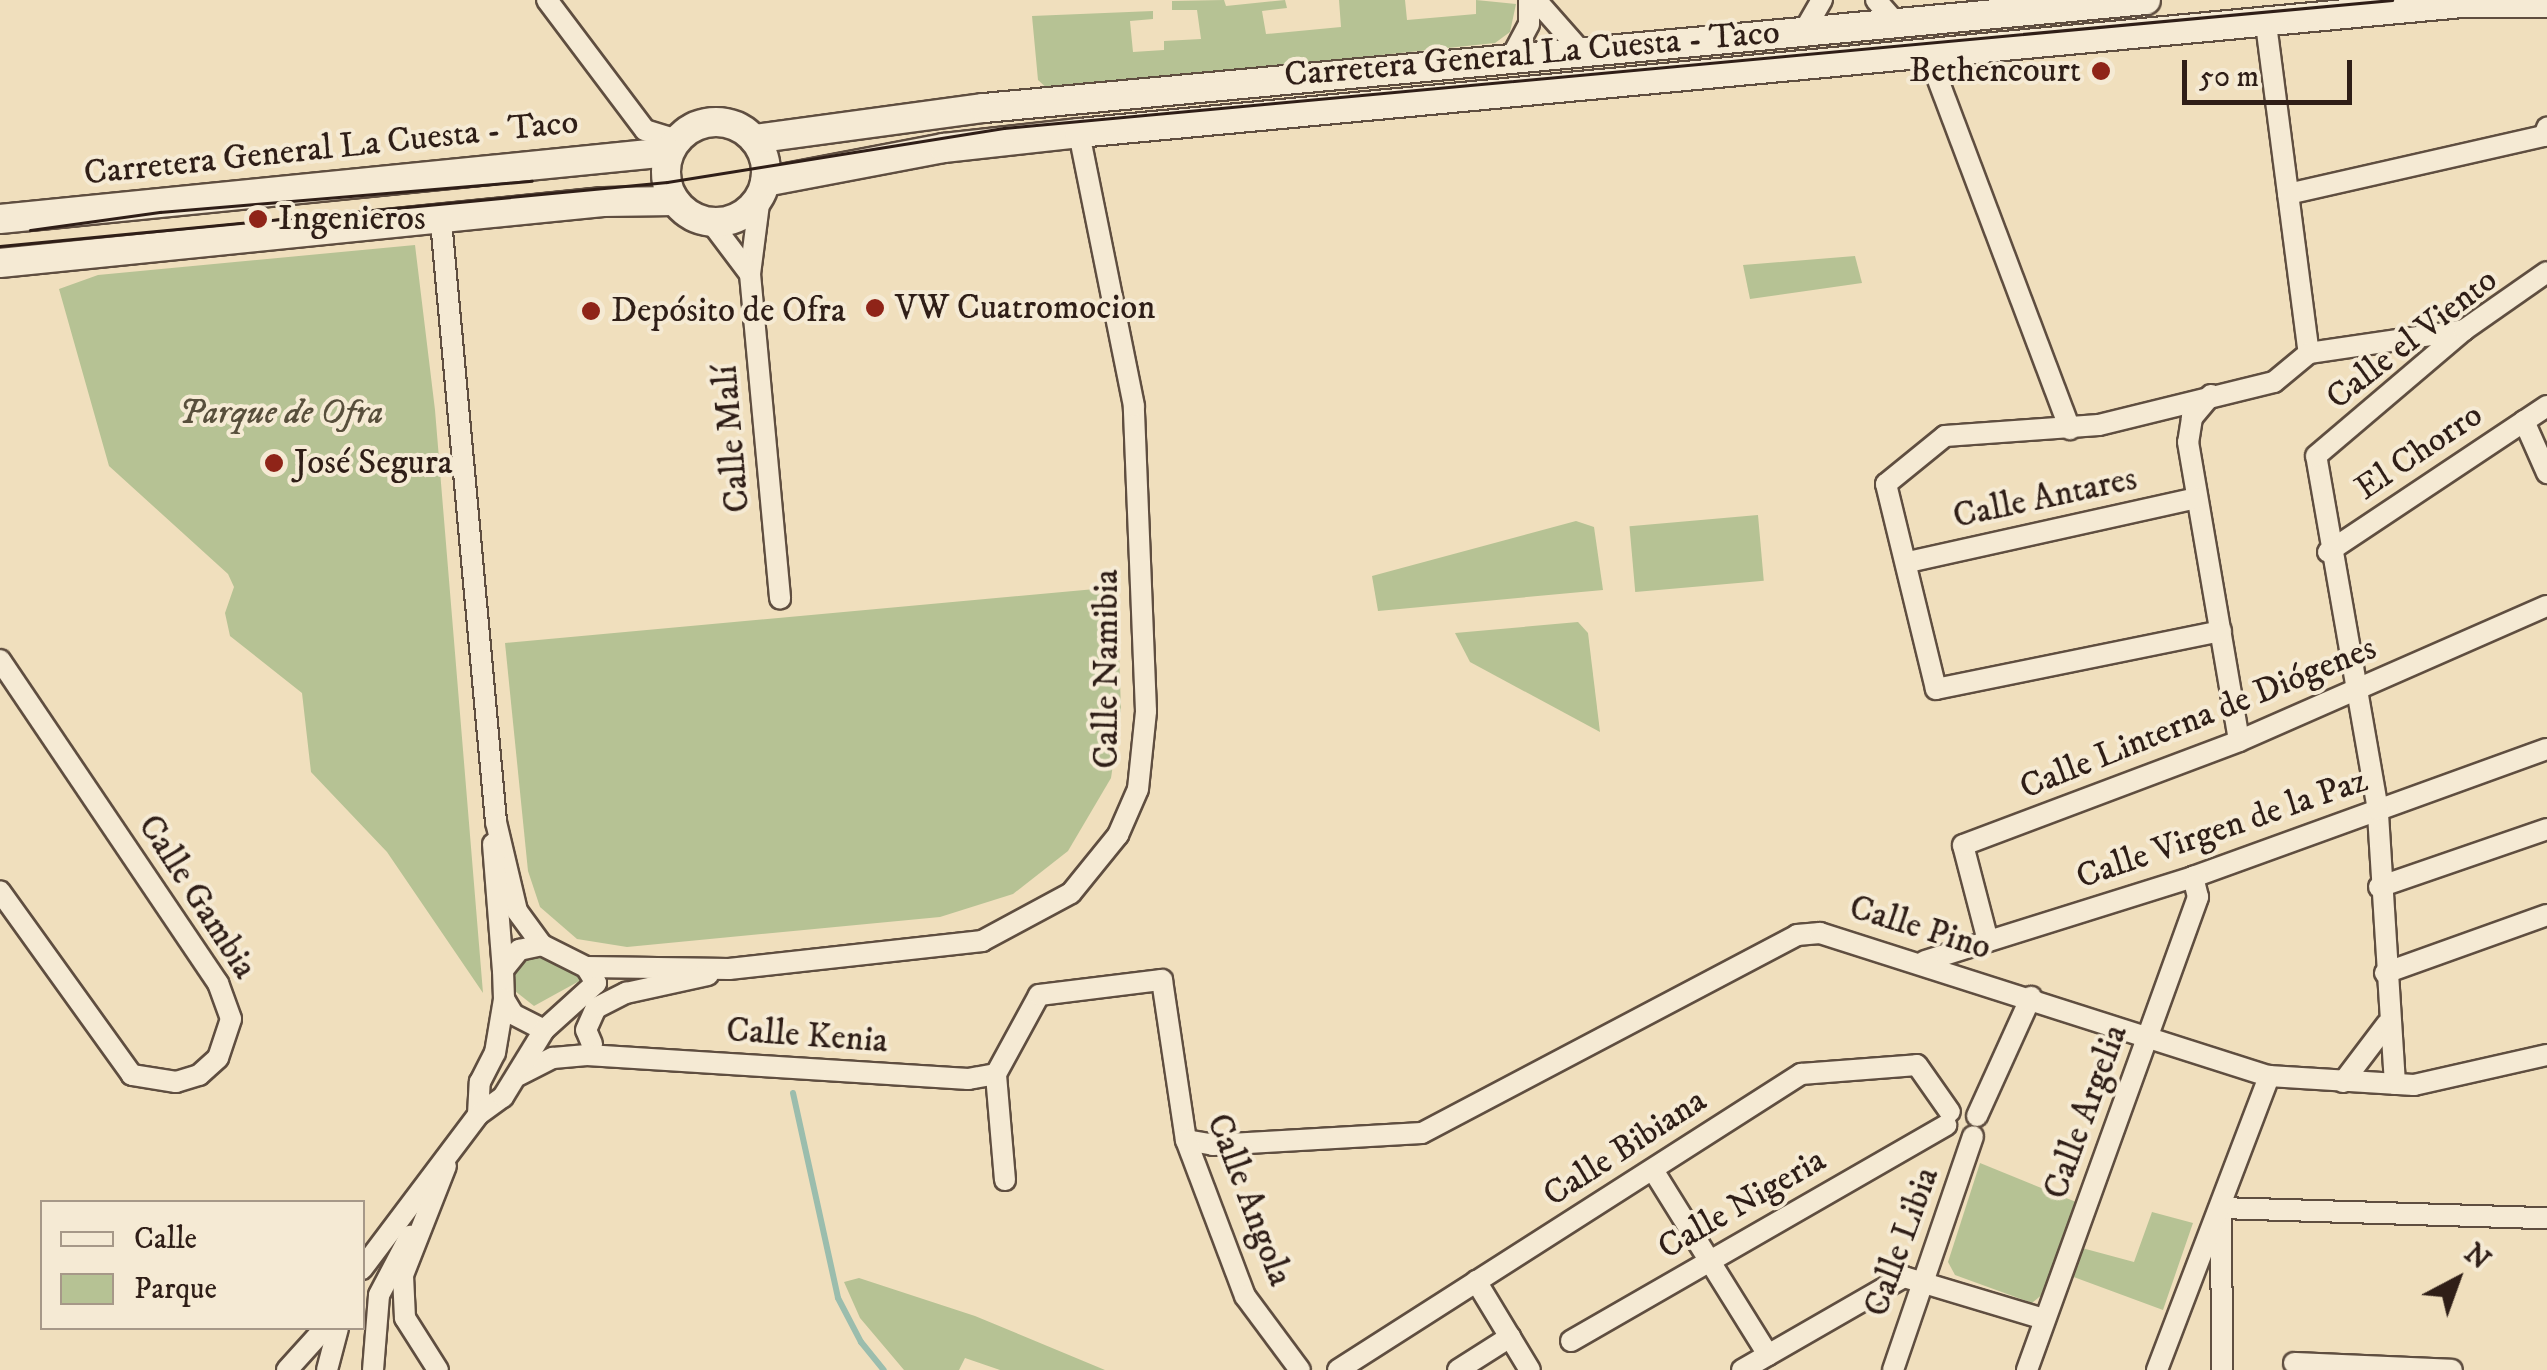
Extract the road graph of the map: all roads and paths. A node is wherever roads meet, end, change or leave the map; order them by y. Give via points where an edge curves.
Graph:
1 (547, 0) edge
2 (1533, 0) edge
3 (1822, 0) edge
4 (1876, 0) edge
5 (2146, 0) edge
6 (2547, 2) edge
7 (2070, 4) edge
8 (1896, 22) junction
9 (2266, 24) junction
10 (1804, 30) junction
11 (1580, 52) junction
12 (1928, 56) junction
13 (1511, 58) junction
14 (2547, 128) edge
15 (1079, 133) junction
16 (754, 139) junction
17 (673, 146) junction
18 (762, 189) junction
19 (2288, 194) junction
20 (675, 201) junction
21 (0, 219) edge
22 (441, 220) junction
23 (710, 222) junction
24 (0, 263) edge
25 (2547, 272) edge
26 (750, 274) junction
27 (2464, 330) junction
28 (2309, 353) junction
29 (2212, 395) junction
30 (2547, 406) edge
31 (2153, 411) junction
32 (2524, 422) junction
33 (2070, 429) junction
34 (2188, 442) junction
35 (2547, 473) edge
36 (2196, 498) junction
37 (2328, 552) junction
38 (1908, 562) junction
39 (780, 599) dead end
40 (2547, 606) edge
41 (2221, 631) junction
42 (0, 660) edge
43 (2356, 693) junction
44 (2239, 742) junction
45 (2547, 750) edge
46 (2378, 810) junction
47 (496, 822) junction
48 (2547, 829) edge
49 (2193, 877) junction
50 (2379, 887) junction
51 (0, 890) edge
52 (2547, 914) edge
53 (1988, 942) junction
54 (542, 945) junction
55 (1917, 962) junction
56 (586, 967) junction
57 (729, 969) junction
58 (503, 970) junction
59 (655, 970) junction
60 (2385, 973) junction
61 (592, 992) junction
62 (2031, 997) junction
63 (504, 999) junction
64 (572, 1009) junction
65 (2386, 1024) junction
66 (545, 1030) junction
67 (2148, 1036) junction
68 (590, 1050) junction
69 (2547, 1055) edge
70 (519, 1074) junction
71 (996, 1074) junction
72 (2269, 1076) junction
73 (2342, 1082) junction
74 (2395, 1084) junction
75 (478, 1115) junction
76 (1948, 1119) junction
77 (1975, 1126) junction
78 (1186, 1140) junction
79 (449, 1158) junction
80 (1653, 1170) junction
81 (1005, 1180) dead end
82 (424, 1186) junction
83 (2221, 1208) junction
84 (425, 1216) junction
85 (2547, 1218) edge
86 (1709, 1260) junction
87 (365, 1266) edge
88 (1924, 1278) junction
89 (1476, 1281) junction
90 (365, 1282) edge
91 (2044, 1319) junction
92 (323, 1330) edge
93 (337, 1330) edge
94 (1510, 1336) junction
95 (1572, 1341) dead end
96 (1768, 1355) junction
97 (2294, 1363) dead end
98 (287, 1370) edge
99 (327, 1370) edge
100 (373, 1370) edge
101 (438, 1370) edge
102 (1300, 1370) edge
103 (1338, 1370) edge
104 (1458, 1370) edge
105 (1530, 1370) edge
106 (1742, 1370) edge
107 (1894, 1370) edge
108 (2028, 1370) edge
109 (2157, 1370) edge
110 (2222, 1370) edge
111 (2452, 1370) edge

1 - 17 street via 645,130
2 - 11 street
2 - 13 street
3 - 10 street
4 - 8 street
5 - 7 main road, Carretera General La Cuesta - Taco
6 - 9 main road, Carretera General La Cuesta - Taco via 2462,3
7 - 8 main road, Carretera General La Cuesta - Taco
8 - 10 main road, Carretera General La Cuesta - Taco
9 - 12 main road, Carretera General La Cuesta - Taco
9 - 19 street
10 - 11 main road, Carretera General La Cuesta - Taco
11 - 13 main road, Carretera General La Cuesta - Taco
12 - 15 main road, Carretera General La Cuesta - Taco
12 - 33 street
13 - 16 main road, Carretera General La Cuesta - Taco via 984,108
14 - 19 street via 2544,136
15 - 18 main road, Carretera General La Cuesta - Taco via 944,148
15 - 57 street, Calle Namibia via 1134,406 1146,711 1132,806 1085,880 1008,932 958,946
16 - 17 main road via 714,121
16 - 18 main road via 763,155
17 - 20 main road via 667,182
17 - 21 main road, Carretera General La Cuesta - Taco
18 - 23 main road via 737,217
18 - 26 street, Calle Malí
19 - 28 street
20 - 22 main road
20 - 23 main road
22 - 24 main road
22 - 47 street
23 - 26 street
25 - 27 street, Calle el Viento
26 - 39 street, Calle Malí
27 - 28 street
27 - 37 street, Calle el Viento via 2316,456
28 - 29 street via 2274,382
29 - 31 street
29 - 34 street via 2192,418
30 - 32 street, El Chorro
31 - 33 street
31 - 34 street
32 - 35 street
32 - 37 street, El Chorro
33 - 38 street via 1946,436 1886,484
34 - 36 street
36 - 38 street, Calle Antares
36 - 41 street
37 - 43 street
38 - 41 street via 1936,689
40 - 43 street, Calle Linterna de Diógenes
41 - 44 street
42 - 51 street, Calle Gambia via 218,983 231,1019 218,1058 199,1075 176,1082 132,1074
43 - 44 street, Calle Linterna de Diógenes
43 - 46 street
44 - 53 street, Calle Linterna de Diógenes via 1963,845
45 - 46 street, Calle Virgen de la Paz
46 - 49 street, Calle Virgen de la Paz
46 - 50 street
47 - 54 street via 518,911
47 - 58 street via 492,863
48 - 50 street
49 - 53 street, Calle Virgen de la Paz
49 - 67 street, Calle Argelia via 2198,897
50 - 60 street
52 - 60 street
53 - 55 street, Calle Virgen de la Paz
54 - 56 street
54 - 58 street via 519,950
55 - 62 street, Calle Pino
55 - 78 street, Calle Pino via 1843,935 1797,935 1422,1133
56 - 59 street, Calle Namibia
56 - 61 street via 596,983
57 - 59 street, Calle Namibia
57 - 68 street, Calle Namibia via 610,1000 588,1020
58 - 63 street
59 - 61 street, Calle Namibia
60 - 65 street
61 - 64 street
62 - 67 street, Calle Pino
62 - 77 street, Calle Libia
63 - 66 street via 513,1014
63 - 75 street via 499,1041 480,1082
64 - 66 street
64 - 68 street via 574,1030
65 - 73 street
65 - 74 street
66 - 68 street, Calle Kenia
66 - 70 street
67 - 72 street, Calle Pino
67 - 91 street, Calle Argelia
68 - 70 street
68 - 71 street, Calle Kenia via 968,1078
69 - 74 street, Calle Pino
70 - 75 street
71 - 78 street, Calle Angola via 1040,995 1162,980
71 - 81 street
72 - 73 street, Calle Pino
72 - 83 street
73 - 74 street, Calle Pino
75 - 79 street
76 - 77 street via 1954,1138
76 - 80 street, Calle Bibiana via 1917,1065 1801,1074
76 - 86 street, Calle Nigeria
77 - 88 street, Calle Libia
78 - 102 street, Calle Angola via 1246,1296
79 - 82 street
79 - 84 street
80 - 86 street
80 - 89 street, Calle Bibiana
82 - 87 street
82 - 90 street
83 - 85 street
83 - 109 street
83 - 110 street
84 - 100 street via 383,1279
84 - 101 street via 409,1253 403,1296 413,1337
86 - 95 street, Calle Nigeria
86 - 96 street
88 - 91 street
88 - 96 street via 1904,1276
88 - 107 street, Calle Libia
89 - 94 street
89 - 103 street, Calle Bibiana
91 - 108 street, Calle Argelia
92 - 98 street
93 - 99 street
94 - 104 street
94 - 105 street
96 - 106 street
97 - 111 street

